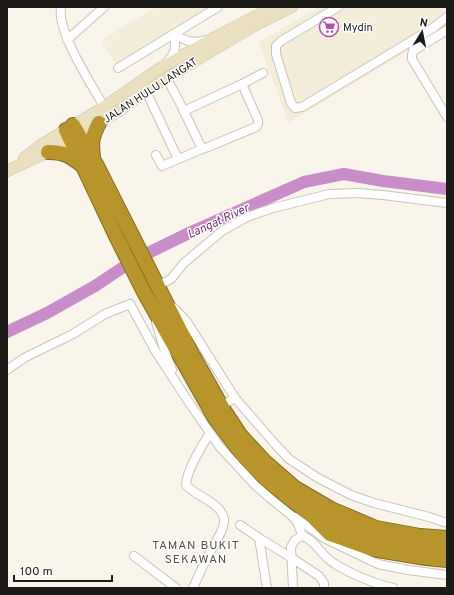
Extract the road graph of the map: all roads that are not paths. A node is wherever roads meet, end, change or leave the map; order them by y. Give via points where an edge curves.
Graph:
1 (61, 7) edge
2 (104, 7) edge
3 (218, 7) edge
4 (274, 7) edge
5 (292, 7) edge
6 (338, 7) edge
7 (327, 10) edge
8 (447, 17) edge
9 (447, 30) edge
10 (174, 34) junction
11 (217, 36) junction
12 (67, 40) junction
13 (118, 68) dead end
14 (159, 69) junction
15 (263, 73) dead end
16 (167, 79) junction
17 (242, 84) junction
18 (146, 91) junction
19 (104, 107) junction
20 (184, 111) junction
21 (447, 117) edge
22 (99, 123) junction
23 (72, 132) junction
24 (202, 149) junction
25 (48, 152) junction
26 (156, 155) dead end
27 (178, 159) junction
28 (89, 163) junction
29 (7, 171) edge
30 (447, 203) edge
31 (158, 286) junction
32 (148, 298) junction
33 (7, 370) edge
34 (178, 386) junction
35 (210, 433) junction
36 (271, 499) junction
37 (305, 510) junction
38 (447, 523) edge
39 (240, 525) dead end
40 (302, 536) junction
41 (259, 538) junction
42 (447, 538) edge
43 (447, 550) edge
44 (134, 556) dead end
45 (292, 558) junction
46 (447, 560) edge
47 (408, 570) junction
48 (447, 571) edge
49 (447, 575) edge
50 (176, 588) edge
51 (193, 588) edge
52 (267, 588) edge
53 (293, 588) edge
54 (324, 588) edge
55 (393, 588) edge

1 - 12 street via 60,15
2 - 12 street
3 - 10 street
4 - 11 main road, JALAN HULU LANGAT
5 - 16 main road, JALAN HULU LANGAT via 254,26
6 - 7 street
7 - 8 street via 276,46 276,54 291,103 295,108 302,107
9 - 21 street via 413,51 412,55
10 - 11 street via 197,43
10 - 13 street
10 - 14 street via 175,48 172,57
11 - 14 main road, JALAN HULU LANGAT
12 - 19 street
14 - 19 main road, JALAN HULU LANGAT
15 - 17 street
16 - 18 main road, JALAN HULU LANGAT
16 - 20 street
17 - 20 street
17 - 24 street via 258,124
18 - 22 main road, JALAN HULU LANGAT
18 - 27 street
19 - 23 main road, JALAN HULU LANGAT
20 - 24 street
22 - 23 main road, JALAN HULU LANGAT
22 - 28 highway via 93,134
23 - 25 main road, JALAN HULU LANGAT
23 - 28 highway
23 - 29 main road, JALAN HULU LANGAT via 41,145
24 - 27 street
25 - 28 highway via 60,152
25 - 29 main road, JALAN HULU LANGAT
26 - 27 street via 162,166
28 - 31 highway via 131,232
28 - 32 highway via 117,238
30 - 31 street via 357,193 329,194 273,208 247,217 222,231 184,263 171,279
31 - 38 street via 187,322 232,400 289,459 351,495
31 - 42 highway via 197,362 240,435 289,483 331,510 376,528
32 - 34 street
32 - 37 highway via 215,418 245,458 267,480
33 - 34 street via 105,314 130,304
34 - 35 street via 204,418
35 - 36 street via 239,468
35 - 51 street via 196,455 186,485 212,503 224,516 224,522
36 - 40 street via 292,516
36 - 47 street via 324,538 378,564
37 - 43 highway via 358,533 400,545
37 - 46 highway via 330,534 372,549
39 - 41 street
40 - 45 street via 293,543
40 - 55 street via 309,538 326,558 336,564
41 - 45 street
41 - 52 street
44 - 50 street
45 - 53 street
45 - 54 street via 319,576
47 - 48 street
47 - 49 street

